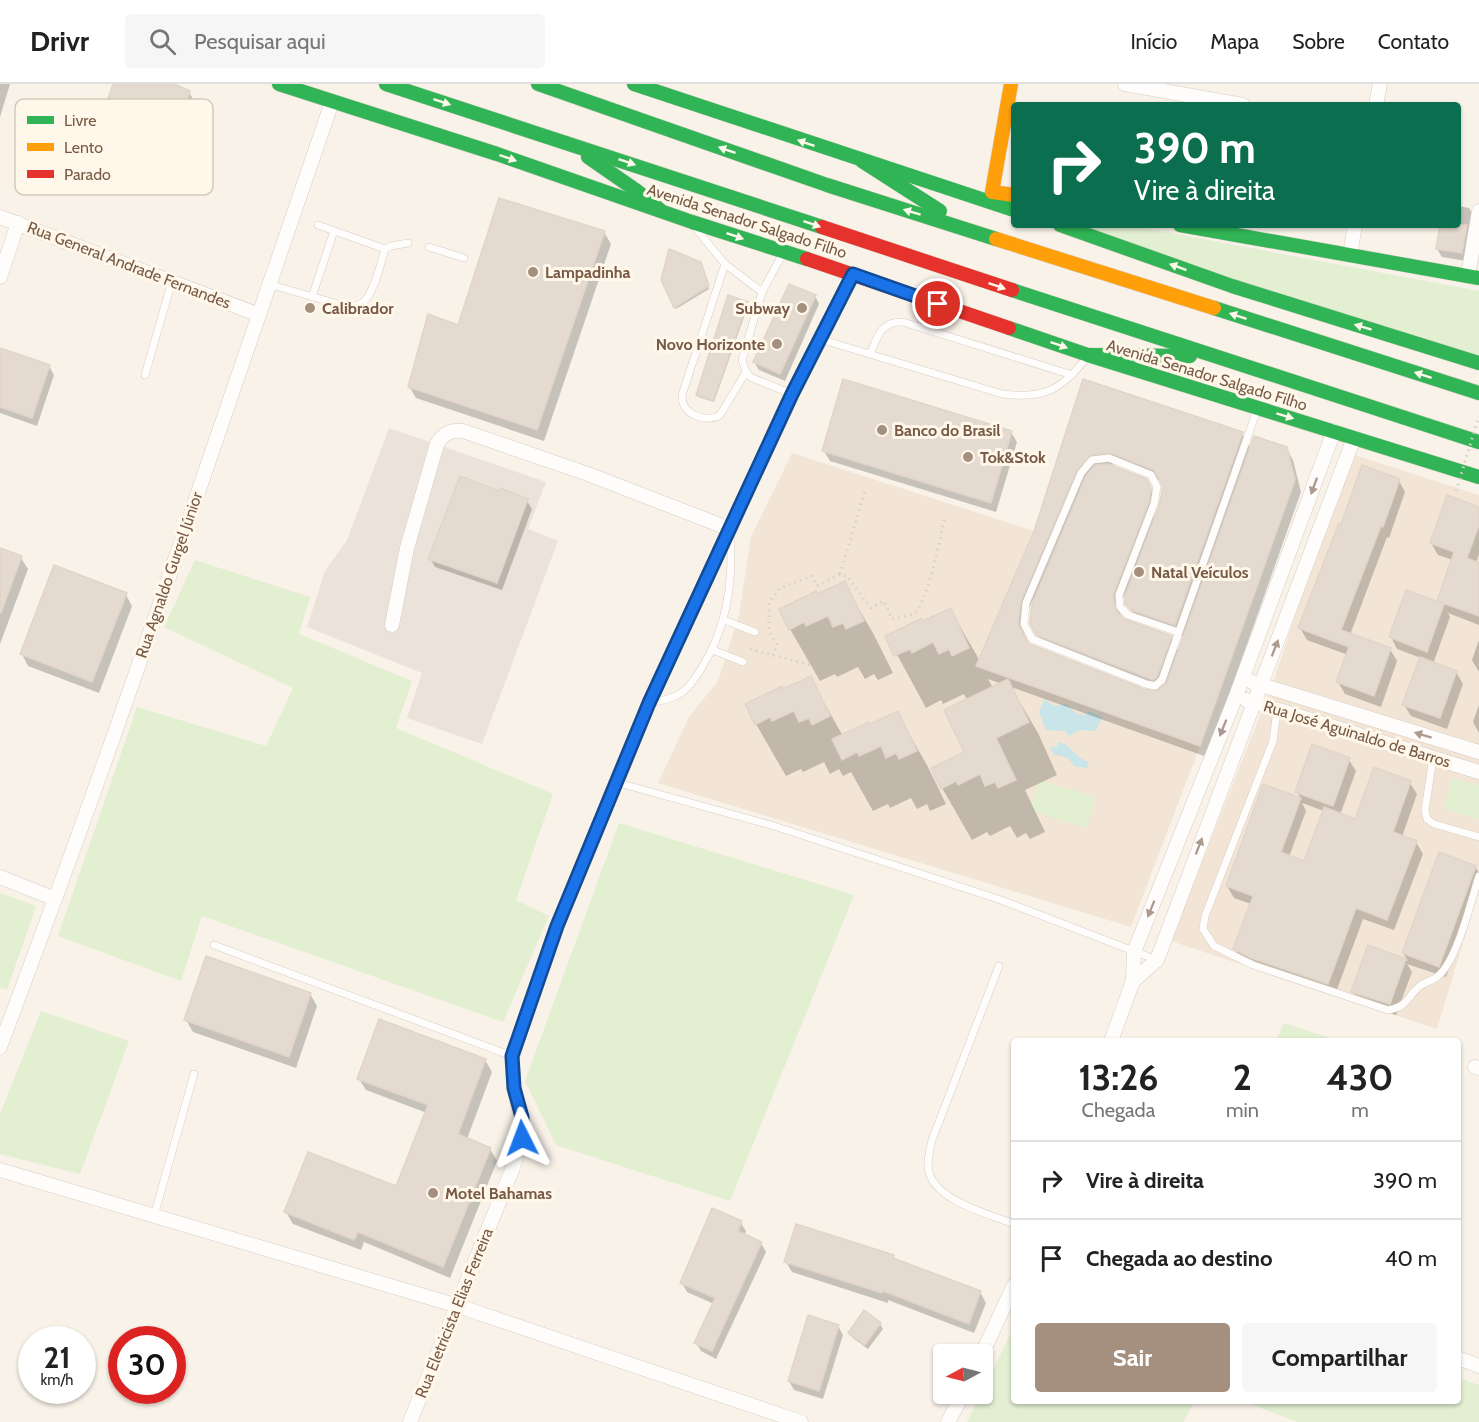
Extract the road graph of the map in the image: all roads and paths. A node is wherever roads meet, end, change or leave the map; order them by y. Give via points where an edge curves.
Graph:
1 (279, 84) edge
2 (386, 84) edge
3 (538, 84) edge
4 (634, 84) edge
5 (1125, 84) edge
6 (1380, 84) edge
7 (1008, 85) edge
8 (332, 102) junction
9 (1226, 102) edge
10 (1377, 102) edge
11 (564, 141) junction
12 (861, 161) junction
13 (1011, 195) edge
14 (1011, 209) edge
15 (660, 210) junction
16 (1479, 212) edge
17 (0, 217) edge
18 (692, 222) junction
19 (18, 224) junction
20 (318, 225) dead end
21 (1068, 228) edge
22 (1197, 228) edge
23 (1354, 228) edge
24 (970, 230) junction
25 (334, 231) junction
26 (408, 243) dead end
27 (429, 247) dead end
28 (385, 249) junction
29 (783, 253) junction
30 (1350, 255) junction
31 (464, 258) dead end
32 (725, 264) junction
33 (853, 274) junction
34 (0, 277) edge
35 (1473, 277) edge
36 (172, 281) junction
37 (268, 284) junction
38 (762, 292) junction
39 (312, 297) junction
40 (257, 314) junction
41 (820, 339) junction
42 (870, 354) junction
43 (1088, 355) junction
44 (1212, 356) junction
45 (1479, 363) edge
46 (746, 372) junction
47 (144, 375) dead end
48 (1072, 375) junction
49 (1479, 393) edge
50 (792, 394) junction
51 (1257, 408) junction
52 (1479, 416) edge
53 (1334, 431) junction
54 (1354, 438) junction
55 (1479, 442) edge
56 (1479, 477) edge
57 (1456, 490) dead end
58 (865, 491) dead end
59 (945, 516) dead end
60 (730, 529) junction
61 (840, 574) junction
62 (724, 620) junction
63 (393, 625) dead end
64 (755, 632) dead end
65 (1178, 632) junction
66 (750, 649) dead end
67 (713, 650) junction
68 (773, 656) junction
69 (743, 662) dead end
70 (813, 666) dead end
71 (1242, 680) junction
72 (1261, 684) junction
73 (1236, 696) junction
74 (1253, 702) junction
75 (649, 703) junction
76 (1276, 710) junction
77 (1479, 752) edge
78 (1433, 758) junction
79 (1479, 772) edge
80 (615, 782) junction
81 (1479, 837) edge
82 (1479, 876) edge
83 (0, 877) edge
84 (55, 899) junction
85 (214, 945) dead end
86 (1134, 952) junction
87 (1157, 960) junction
88 (999, 966) dead end
89 (1133, 981) junction
90 (1112, 1038) edge
91 (0, 1047) edge
92 (512, 1056) junction
93 (194, 1074) dead end
94 (0, 1170) edge
95 (154, 1216) junction
96 (1011, 1223) edge
97 (1011, 1291) edge
98 (458, 1306) junction
99 (986, 1344) edge
100 (1461, 1359) edge
101 (1479, 1366) edge
102 (958, 1404) edge
103 (410, 1422) edge
104 (801, 1422) edge
105 (948, 1422) edge

1 - 8 main road, Avenida Senador Salgado Filho
2 -> 11 main road, Avenida Senador Salgado Filho
24 -> 3 main road via 827,185
12 -> 4 main road
5 - 9 street
6 - 10 street
7 - 13 main road via 992,192
8 -> 15 main road, Avenida Senador Salgado Filho
8 - 37 street, Rua Agnaldo Gurgel Júnior
11 - 15 main road
11 -> 44 main road, Avenida Senador Salgado Filho
12 - 14 main road
12 - 24 main road
15 - 18 main road, Avenida Senador Salgado Filho
16 - 35 street
17 - 19 street, Rua General Andrade Fernandes
18 -> 29 main road, Avenida Senador Salgado Filho
18 - 32 lane
19 - 34 street
19 - 36 street, Rua General Andrade Fernandes
20 - 25 lane
45 -> 21 main road via 1232,286
22 - 30 main road
23 - 30 street
49 -> 24 main road
25 - 28 lane
25 - 39 lane
26 - 28 lane
27 - 31 lane
28 - 39 lane via 370,296 363,303 345,306
29 - 33 main road, Avenida Senador Salgado Filho
29 - 38 lane
30 - 35 main road
32 - 38 lane
32 - 46 lane via 681,402 687,411 704,419 715,418
33 - 41 street, Rua Eletricista Elias Ferreira
33 -> 43 main road, Avenida Senador Salgado Filho
36 - 40 street, Rua General Andrade Fernandes
36 - 47 lane
37 - 39 lane
37 - 40 street, Rua Agnaldo Gurgel Júnior
38 - 46 lane via 742,360
40 - 84 street, Rua Agnaldo Gurgel Júnior
41 - 42 lane
41 - 50 street, Rua Eletricista Elias Ferreira
42 - 48 lane via 1002,394 1024,397 1043,394
42 - 48 lane via 885,326 903,322
43 - 44 main road
43 - 48 lane
43 - 51 main road, Avenida Senador Salgado Filho
44 - 55 main road, Avenida Senador Salgado Filho
46 - 50 lane
50 - 60 street, Rua Eletricista Elias Ferreira
51 -> 53 main road, Avenida Senador Salgado Filho
51 - 65 lane
52 - 57 path, bridge
53 - 54 main road, Avenida Senador Salgado Filho
53 -> 71 street
54 - 56 main road, Avenida Senador Salgado Filho
72 -> 54 street
58 - 61 path
59 - 61 path via 936,558 921,604 914,613 892,619 884,601 871,608 847,576
60 - 62 lane via 730,590
60 - 63 street via 588,474 452,430 437,444 407,548
60 - 75 street, Rua Eletricista Elias Ferreira
61 - 68 path via 817,586 812,576 780,588 769,603 769,631 777,644
62 - 64 lane
62 - 67 lane
65 - 65 lane via 1162,680 1155,686 1032,639 1024,624 1026,603 1081,473 1092,460 1109,458 1151,475 1156,487 1154,504 1119,595 1120,607 1128,615
66 - 68 path
67 - 69 lane
67 - 75 lane via 692,683 677,696
68 - 70 path
71 - 72 street, Rua José Aguinaldo de Barros
71 - 73 street
72 - 74 street
77 -> 72 street, Rua José Aguinaldo de Barros
73 - 74 street, Rua José Aguinaldo de Barros
73 -> 86 street
74 - 76 street, Rua José Aguinaldo de Barros
87 -> 74 street
75 - 80 street, Rua Eletricista Elias Ferreira
76 - 78 street, Rua José Aguinaldo de Barros
76 - 82 lane via 1273,741 1205,916 1203,929 1214,946 1253,965 1388,1010 1398,1008 1420,986 1437,977 1451,960
78 - 79 street, Rua José Aguinaldo de Barros
78 - 81 lane via 1427,819
80 - 86 lane via 771,825 990,896
80 - 92 street, Rua Eletricista Elias Ferreira via 557,926
83 - 84 street
84 - 91 street, Rua Agnaldo Gurgel Júnior
85 - 92 lane
86 - 87 lane
86 - 89 street
87 - 89 street
88 - 96 lane via 928,1158 929,1173 937,1188 953,1200
89 - 90 street
92 - 98 street, Rua Eletricista Elias Ferreira via 522,1138
93 - 95 lane
94 - 95 street
95 - 98 street
97 - 99 street
98 - 103 street, Rua Eletricista Elias Ferreira
98 - 104 street
100 - 101 street
102 - 105 street

